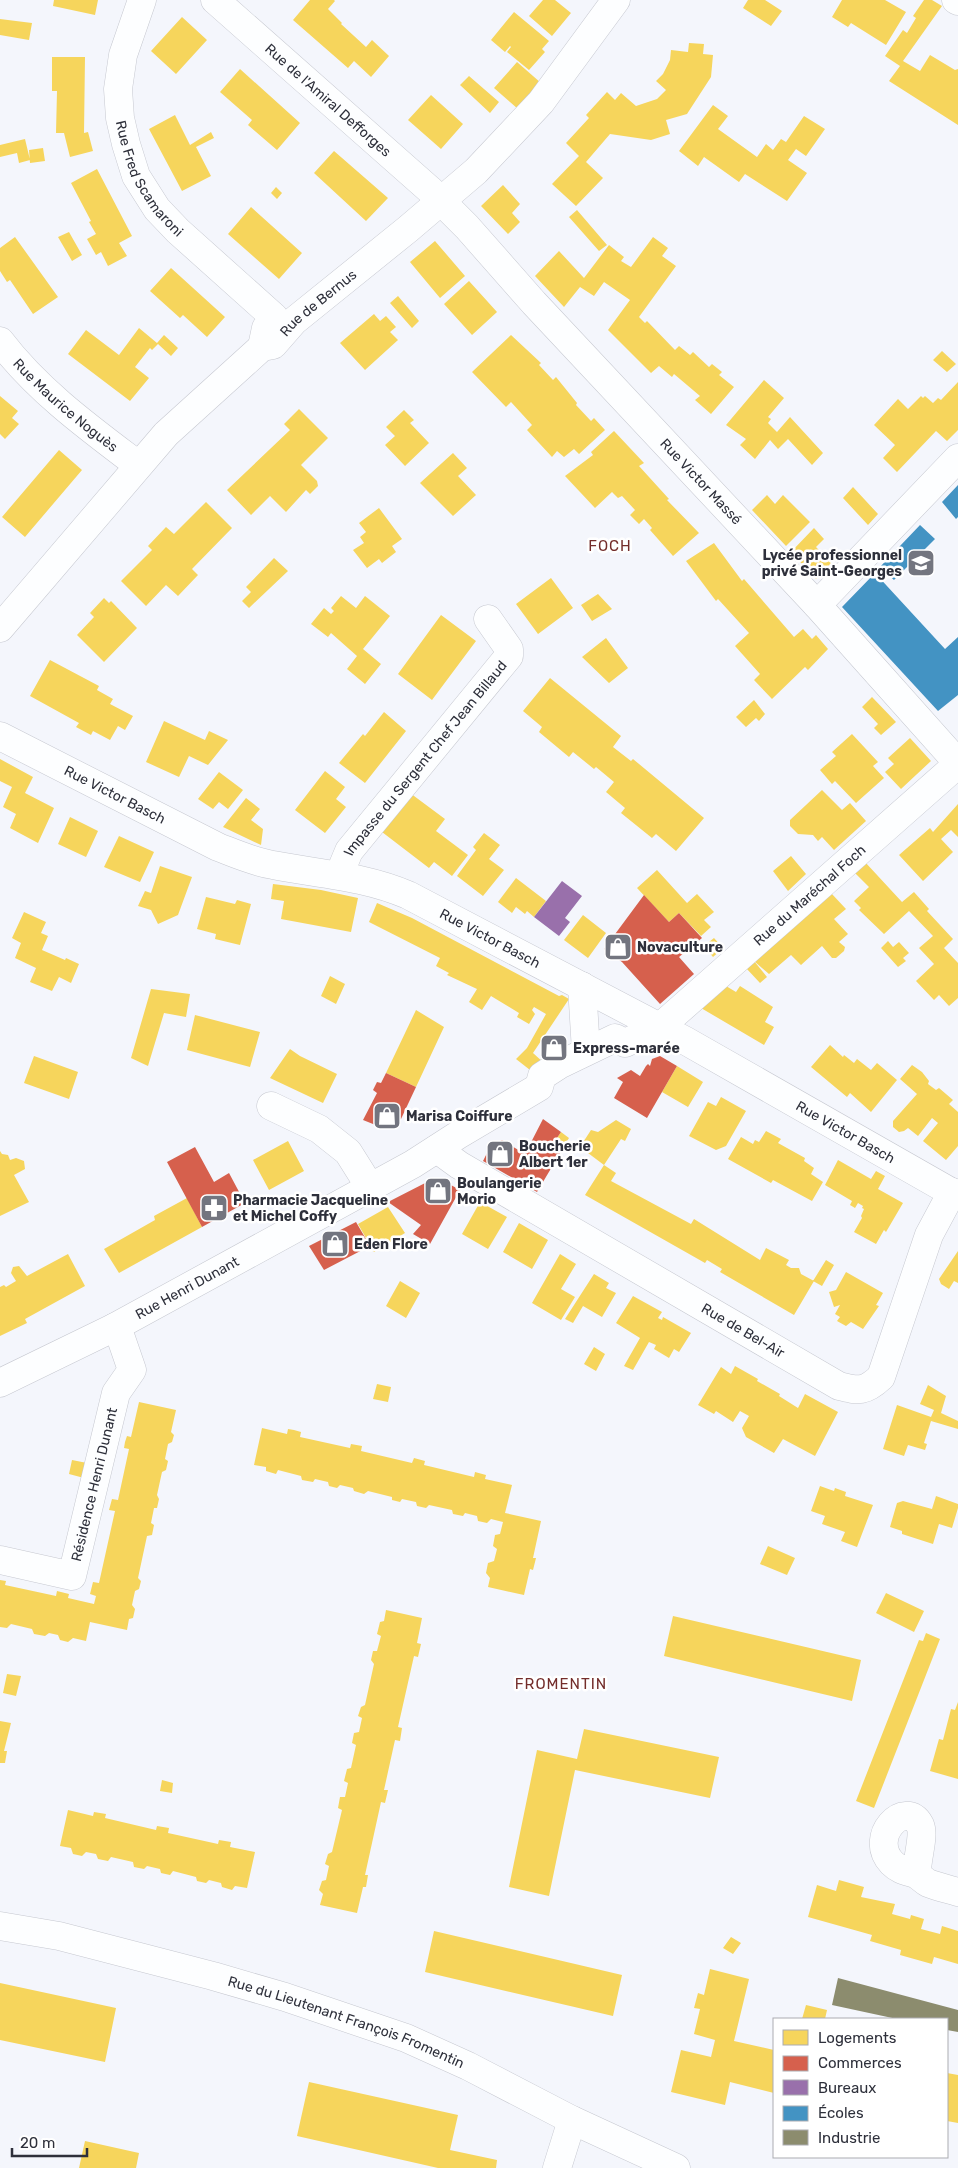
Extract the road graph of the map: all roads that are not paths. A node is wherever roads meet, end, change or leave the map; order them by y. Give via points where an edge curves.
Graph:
1 (142, 0) edge
2 (215, 0) edge
3 (616, 0) edge
4 (441, 201) junction
5 (284, 319) junction
6 (0, 341) edge
7 (958, 458) edge
8 (138, 465) junction
9 (816, 605) junction
10 (488, 619) dead end
11 (0, 628) edge
12 (0, 736) edge
13 (958, 764) edge
14 (339, 874) junction
15 (582, 986) junction
16 (660, 1028) junction
17 (626, 1043) junction
18 (586, 1051) junction
19 (539, 1087) junction
20 (271, 1106) dead end
21 (438, 1149) junction
22 (370, 1187) junction
23 (955, 1194) edge
24 (115, 1327) junction
25 (0, 1383) edge
26 (0, 1560) edge
27 (917, 1875) dead end
28 (958, 1892) edge
29 (0, 1926) edge
30 (572, 2120) junction
31 (557, 2168) edge
32 (676, 2168) edge

1 - 5 street, Rue Fred Scamaroni via 123,55 118,88 120,118 136,176 157,209 178,231
2 - 4 street, Rue de l'Amiral Defforges
3 - 4 street, Rue de Bernus via 541,102 487,160
4 - 5 street, Rue de Bernus
4 - 9 street, Rue Victor Massé
5 - 8 street via 266,328 262,347 166,434
6 - 8 street, Rue Maurice Noguès via 38,383
7 - 9 street
8 - 11 street
9 - 13 street, Rue Victor Massé
10 - 14 street, Impasse du Sergent Chef Jean Billaud via 509,649 509,656 349,851
12 - 14 street, Rue Victor Basch via 218,847 272,865
13 - 16 street, Rue du Maréchal Foch
14 - 15 street, Rue Victor Basch via 389,886
15 - 16 street, Rue Victor Basch
15 - 18 street
16 - 17 street, Rue Henri Dunant
16 - 23 street, Rue Victor Basch
17 - 18 street, Rue Henri Dunant via 615,1038
17 - 19 street, Rue Henri Dunant via 625,1053 549,1090
18 - 19 street, Rue Henri Dunant via 542,1076
19 - 21 street, Rue Henri Dunant
20 - 22 street via 319,1129 348,1152
21 - 22 street, Rue Henri Dunant
21 - 23 street, Rue de Bel-Air via 458,1165 839,1386 858,1391 881,1377 929,1235
22 - 24 street, Rue Henri Dunant
24 - 25 street, Rue Henri Dunant
24 - 26 street, Résidence Henri Dunant via 132,1370 116,1393 72,1576
27 - 28 street via 926,1882
29 - 30 street, Rue du Lieutenant François Fromentin via 59,1936 285,1997 397,2035 468,2066
30 - 31 street
30 - 32 street, Rue du Lieutenant François Fromentin

